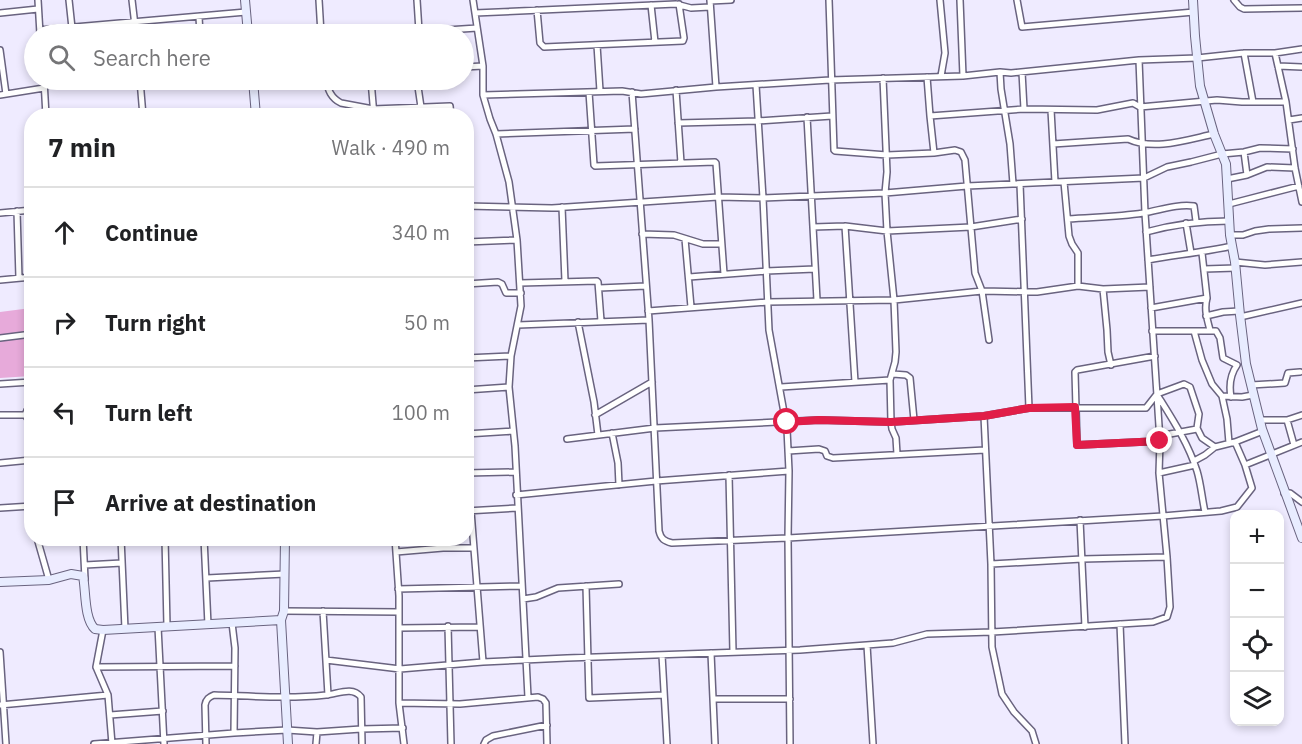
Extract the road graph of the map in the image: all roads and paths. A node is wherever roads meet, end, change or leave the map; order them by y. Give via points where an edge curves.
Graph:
1 (38, 0) edge
2 (69, 0) edge
3 (132, 0) edge
4 (245, 0) edge
5 (319, 0) edge
6 (417, 0) edge
7 (473, 0) edge
8 (592, 0) edge
9 (731, 0) edge
10 (829, 0) edge
11 (940, 0) edge
12 (960, 0) edge
13 (1017, 0) edge
14 (1193, 0) edge
15 (1234, 0) edge
16 (710, 3) edge
17 (679, 4) junction
18 (651, 5) junction
19 (593, 8) junction
20 (1302, 8) edge
21 (38, 9) junction
22 (537, 10) junction
23 (246, 12) junction
24 (1194, 12) junction
25 (0, 13) edge
26 (475, 13) junction
27 (199, 16) junction
28 (135, 23) junction
29 (39, 24) edge
30 (72, 24) edge
31 (122, 24) edge
32 (199, 24) edge
33 (247, 24) edge
34 (320, 24) edge
35 (416, 24) edge
36 (474, 28) edge
37 (477, 28) junction
38 (655, 42) junction
39 (597, 45) junction
40 (1302, 49) edge
41 (0, 50) edge
42 (1244, 53) junction
43 (1275, 53) junction
44 (1197, 58) junction
45 (1139, 60) junction
46 (474, 66) edge
47 (483, 66) junction
48 (1278, 66) junction
49 (1302, 67) edge
50 (1000, 72) junction
51 (1022, 72) junction
52 (941, 76) junction
53 (963, 76) junction
54 (927, 77) junction
55 (883, 78) junction
56 (831, 80) junction
57 (756, 85) junction
58 (716, 87) junction
59 (32, 90) edge
60 (44, 90) edge
61 (141, 90) edge
62 (254, 90) edge
63 (328, 90) edge
64 (372, 90) edge
65 (418, 90) edge
66 (676, 90) junction
67 (589, 92) junction
68 (600, 92) junction
69 (632, 92) junction
70 (3, 95) edge
71 (483, 95) junction
72 (1204, 101) junction
73 (1253, 102) junction
74 (1286, 102) junction
75 (421, 107) junction
76 (1140, 107) junction
77 (45, 108) edge
78 (142, 108) edge
79 (255, 108) edge
80 (359, 108) edge
81 (374, 108) edge
82 (412, 108) edge
83 (450, 108) edge
84 (1024, 109) junction
85 (1051, 110) junction
86 (1004, 111) junction
87 (832, 116) junction
88 (930, 116) junction
89 (807, 117) junction
90 (1302, 118) edge
91 (1289, 120) junction
92 (758, 121) junction
93 (678, 123) junction
94 (635, 129) junction
95 (592, 130) junction
96 (496, 134) junction
97 (1214, 134) junction
98 (1142, 142) junction
99 (1053, 144) junction
100 (1293, 149) junction
101 (1244, 152) junction
102 (934, 153) junction
103 (887, 154) junction
104 (1222, 154) junction
105 (681, 163) junction
106 (637, 165) junction
107 (1298, 172) edge
108 (1247, 175) junction
109 (1144, 178) junction
110 (1227, 179) junction
111 (1055, 182) junction
112 (1064, 182) junction
113 (1016, 184) junction
114 (967, 186) junction
115 (1299, 186) junction
116 (885, 194) junction
117 (811, 196) junction
118 (718, 197) junction
119 (763, 198) junction
120 (640, 202) junction
121 (1302, 202) edge
122 (1229, 204) junction
123 (474, 206) edge
124 (513, 206) junction
125 (562, 207) junction
126 (24, 211) edge
127 (17, 212) junction
128 (0, 213) edge
129 (1145, 213) junction
130 (1022, 219) junction
131 (1068, 219) junction
132 (1196, 221) junction
133 (1229, 221) junction
134 (1186, 223) junction
135 (845, 226) junction
136 (813, 227) junction
137 (971, 227) junction
138 (1302, 228) edge
139 (887, 231) junction
140 (1146, 232) junction
141 (642, 234) junction
142 (1230, 235) junction
143 (685, 239) junction
144 (517, 240) junction
145 (474, 242) edge
146 (721, 244) junction
147 (1232, 246) junction
148 (1191, 253) junction
149 (1202, 253) junction
150 (1148, 260) junction
151 (1302, 262) edge
152 (1236, 265) junction
153 (815, 269) junction
154 (1204, 269) junction
155 (766, 271) junction
156 (724, 274) junction
157 (689, 277) junction
158 (19, 278) junction
159 (24, 278) edge
160 (0, 280) edge
161 (565, 281) junction
162 (520, 283) junction
163 (474, 284) edge
164 (646, 286) junction
165 (1078, 286) junction
166 (1150, 287) junction
167 (599, 288) junction
168 (1103, 289) junction
169 (982, 291) junction
170 (1025, 292) junction
171 (521, 293) junction
172 (1207, 298) junction
173 (817, 300) junction
174 (894, 300) junction
175 (850, 301) junction
176 (768, 302) junction
177 (1302, 303) edge
178 (691, 308) junction
179 (1151, 308) junction
180 (648, 311) junction
181 (1240, 314) junction
182 (1206, 316) junction
183 (649, 320) junction
184 (601, 321) junction
185 (578, 322) junction
186 (518, 325) junction
187 (1210, 330) junction
188 (1152, 331) junction
189 (1194, 331) junction
190 (24, 335) edge
191 (0, 338) edge
192 (988, 340) dead end
193 (511, 356) junction
194 (1155, 356) junction
195 (474, 358) edge
196 (1246, 364) junction
197 (1111, 365) junction
198 (1237, 365) junction
199 (1300, 372) dead end
200 (892, 377) junction
201 (24, 382) edge
202 (652, 382) junction
203 (855, 382) junction
204 (0, 384) edge
205 (1251, 385) junction
206 (509, 387) junction
207 (781, 387) junction
208 (474, 389) edge
209 (1157, 394) junction
210 (1253, 395) junction
211 (1222, 396) junction
212 (1231, 397) junction
213 (1075, 407) junction
214 (1029, 408) junction
215 (0, 415) edge
216 (24, 415) edge
217 (595, 415) junction
218 (1302, 415) edge
219 (984, 416) junction
220 (914, 420) junction
221 (1260, 420) junction
222 (1287, 420) junction
223 (787, 422) junction
224 (891, 422) junction
225 (655, 428) junction
226 (1197, 429) junction
227 (513, 431) junction
228 (1263, 431) junction
229 (1180, 432) junction
230 (474, 433) edge
231 (612, 433) junction
232 (598, 435) junction
233 (1159, 438) junction
234 (567, 439) dead end
235 (1232, 442) junction
236 (1302, 442) edge
237 (1294, 445) junction
238 (1215, 447) junction
239 (985, 450) junction
240 (788, 452) junction
241 (897, 454) junction
242 (1271, 455) junction
243 (24, 461) edge
244 (0, 463) edge
245 (1194, 463) junction
246 (1245, 465) junction
247 (789, 471) junction
248 (516, 472) junction
249 (1159, 473) junction
250 (474, 474) edge
251 (729, 475) junction
252 (656, 481) junction
253 (620, 485) junction
254 (1284, 493) junction
255 (516, 495) junction
256 (1299, 496) edge
257 (1302, 502) edge
258 (24, 506) edge
259 (0, 508) edge
260 (517, 508) junction
261 (474, 511) edge
262 (1205, 512) junction
263 (1163, 516) junction
264 (1080, 520) junction
265 (989, 525) junction
266 (788, 538) junction
267 (1302, 538) edge
268 (731, 540) junction
269 (39, 546) edge
270 (84, 546) edge
271 (121, 546) edge
272 (165, 546) edge
273 (205, 546) edge
274 (285, 546) edge
275 (396, 546) edge
276 (443, 548) joint
277 (473, 548) joint
278 (396, 552) junction
279 (1167, 557) junction
280 (1082, 559) junction
281 (122, 563) junction
282 (991, 564) junction
283 (85, 565) junction
284 (285, 574) junction
285 (207, 578) junction
286 (49, 580) junction
287 (0, 582) edge
288 (619, 584) dead end
289 (522, 586) junction
290 (586, 586) junction
291 (85, 587) junction
292 (476, 587) junction
293 (398, 589) junction
294 (523, 599) junction
295 (284, 611) junction
296 (323, 612) junction
297 (399, 612) junction
298 (282, 620) junction
299 (232, 623) junction
300 (1120, 624) junction
301 (208, 625) junction
302 (163, 626) junction
303 (448, 626) junction
304 (480, 627) junction
305 (1085, 627) junction
306 (399, 628) junction
307 (125, 629) junction
308 (103, 630) junction
309 (993, 632) junction
310 (867, 645) junction
311 (789, 651) junction
312 (0, 652) edge
313 (733, 652) junction
314 (711, 653) junction
315 (662, 655) junction
316 (589, 657) junction
317 (0, 660) edge
318 (326, 660) junction
319 (526, 660) junction
320 (483, 662) junction
321 (161, 666) junction
322 (235, 666) junction
323 (449, 666) junction
324 (96, 667) junction
325 (400, 669) junction
326 (108, 695) junction
327 (328, 695) junction
328 (664, 695) junction
329 (234, 696) junction
330 (286, 697) junction
331 (528, 697) junction
332 (713, 699) junction
333 (790, 699) junction
334 (399, 703) junction
335 (450, 703) junction
336 (2, 705) edge
337 (163, 711) junction
338 (110, 715) junction
339 (547, 724) junction
340 (403, 728) junction
341 (361, 729) junction
342 (287, 730) junction
343 (316, 732) junction
344 (234, 733) junction
345 (205, 735) junction
346 (164, 741) edge
347 (112, 743) edge
348 (6, 744) edge
349 (94, 744) edge
350 (206, 744) edge
351 (288, 744) edge
352 (316, 744) edge
353 (362, 744) edge
354 (404, 744) edge
355 (451, 744) edge
356 (484, 744) edge
357 (547, 744) edge
358 (667, 744) edge
359 (715, 744) edge
360 (790, 744) edge
361 (873, 744) edge
362 (1036, 744) edge
363 (1125, 744) edge

1 - 21 street
2 - 30 street
3 - 28 street
4 - 23 street
5 - 34 street
6 - 35 street
7 - 26 street
8 - 19 street
9 - 16 street
10 - 56 street
11 - 52 street via 945,50
12 - 53 street
13 - 24 street via 1022,27
14 - 24 street
15 - 20 street via 1244,9
16 - 17 street via 691,8
16 - 58 street
17 - 18 street
17 - 38 street via 683,40
18 - 19 street
18 - 38 street
19 - 22 street
21 - 25 street
21 - 29 street
22 - 26 street
22 - 39 street via 542,46
23 - 27 street
23 - 33 street
24 - 44 street
26 - 37 street
27 - 28 street
27 - 32 street
28 - 31 street
36 - 37 street
37 - 47 street
38 - 39 street
39 - 68 street
40 - 43 street
41 - 70 street
42 - 43 street
42 - 44 street
42 - 73 street
43 - 48 street
44 - 45 street
44 - 72 street
45 - 51 street
45 - 76 street
46 - 47 street
47 - 71 street
48 - 49 street
48 - 74 street
50 - 51 street
50 - 53 street
50 - 86 street
51 - 84 street
52 - 53 street
52 - 54 street
54 - 55 street
54 - 88 street
55 - 56 street
55 - 103 street
56 - 57 street
56 - 87 street
57 - 58 street
57 - 92 street
58 - 66 street
59 - 70 street
60 - 77 street
61 - 78 street
62 - 79 street
63 - 80 street via 336,101
64 - 81 street
65 - 75 street
66 - 69 street
66 - 93 street
67 - 68 street
67 - 71 street
67 - 95 street
68 - 69 street
69 - 94 street
71 - 96 street
72 - 73 street
72 - 76 street
72 - 97 street
73 - 74 street
74 - 91 street
75 - 82 street
75 - 83 street
76 - 85 street via 1133,103 1097,110
76 - 98 street
84 - 85 street
84 - 86 street
85 - 99 street
86 - 88 street
86 - 113 street
87 - 89 street
87 - 103 street via 834,151
88 - 102 street
89 - 92 street
89 - 117 street
90 - 91 street
91 - 100 street
92 - 93 street
92 - 119 street
93 - 105 street
94 - 95 street
94 - 106 street
95 - 96 street
95 - 106 street via 594,165
96 - 124 street
97 - 98 street via 1154,144
97 - 104 street
98 - 99 street via 1125,138
98 - 109 street
99 - 111 street
100 - 101 street via 1260,148
100 - 107 street
101 - 104 street
101 - 108 street
102 - 103 street
102 - 114 street via 951,150 963,154
103 - 116 street
104 - 109 street via 1167,167
104 - 110 street
105 - 106 street
105 - 118 street via 715,162
106 - 120 street
107 - 108 street via 1267,167
107 - 115 street
108 - 110 street
109 - 112 street
109 - 129 street
110 - 122 street
111 - 112 street
111 - 113 street
112 - 131 street
113 - 114 street
113 - 130 street
114 - 116 street
114 - 137 street
115 - 121 street
115 - 122 street
116 - 117 street
116 - 139 street
117 - 119 street
117 - 136 street
118 - 119 street
118 - 120 street
118 - 146 street
119 - 155 street
120 - 125 street
120 - 141 street
122 - 133 street
123 - 124 street
124 - 125 street
124 - 144 street
125 - 161 street
126 - 127 street
127 - 128 street
127 - 158 street
129 - 131 street
129 - 132 street via 1170,206 1194,206
129 - 140 street
130 - 137 street
130 - 170 street
131 - 165 street via 1070,241 1078,253
132 - 133 street
132 - 134 street
133 - 142 street
134 - 140 street
134 - 148 street
135 - 136 street
135 - 139 street
135 - 175 street
136 - 153 street
137 - 139 street
137 - 169 street via 975,273
138 - 142 street
139 - 174 street
140 - 150 street
141 - 143 street
141 - 164 street
142 - 147 street
143 - 146 street
143 - 157 street
144 - 145 street
144 - 162 street
146 - 156 street
147 - 149 street
147 - 152 street
148 - 149 street
148 - 150 street
149 - 154 street
150 - 166 street
151 - 152 street
152 - 154 street
152 - 181 street
153 - 155 street
153 - 173 street
154 - 172 street
155 - 156 street
155 - 176 street
156 - 157 street
157 - 178 street
158 - 159 street
158 - 160 street
161 - 162 street
161 - 167 street via 597,281
162 - 171 street
163 - 171 street via 500,282 506,293
164 - 167 street
164 - 180 street
165 - 168 street
165 - 170 street
166 - 168 street
166 - 179 street
167 - 184 street
168 - 197 street
169 - 170 street
169 - 174 street
169 - 192 street
170 - 214 street
171 - 186 street
172 - 179 street
172 - 182 street
173 - 175 street
173 - 176 street
174 - 175 street
174 - 200 street via 896,357
175 - 203 street
176 - 178 street
176 - 207 street via 770,340
177 - 181 street
178 - 180 street
179 - 188 street
180 - 183 street
181 - 182 street via 1222,312
181 - 196 street
182 - 187 street
183 - 184 street
183 - 202 street
184 - 185 street
185 - 186 street
185 - 217 street
186 - 193 street
187 - 189 street
187 - 198 street via 1218,333 1223,358
188 - 189 street
188 - 194 street
189 - 211 street via 1208,376
190 - 191 street
193 - 195 street
193 - 206 street
194 - 197 street
194 - 209 street
196 - 198 street
196 - 205 street
197 - 213 street via 1075,372
198 - 212 street via 1229,385
199 - 205 street via 1288,373 1285,383
200 - 203 street
200 - 220 street via 910,378
200 - 224 street
201 - 204 street
202 - 217 street
202 - 225 street
203 - 207 street
205 - 210 street
206 - 208 street
206 - 227 street
207 - 223 street
209 - 213 street via 1146,408
209 - 226 street via 1188,385 1199,414
209 - 229 street
209 - 233 street
210 - 212 street
210 - 221 street
211 - 212 street
211 - 235 street
213 - 214 street
213 - 233 street via 1077,445
214 - 219 street
215 - 216 street
217 - 232 street
218 - 222 street
219 - 220 street
219 - 239 street
220 - 224 street
221 - 222 street
221 - 228 street
222 - 237 street
223 - 224 street
223 - 225 street
223 - 240 street
224 - 241 street
225 - 231 street
225 - 252 street
226 - 229 street
226 - 238 street
227 - 230 street
227 - 248 street
228 - 235 street
228 - 242 street
229 - 233 street
229 - 245 street
231 - 232 street
231 - 253 street
232 - 234 street
233 - 249 street
235 - 238 street
235 - 246 street
236 - 237 street
237 - 242 street
238 - 245 street
239 - 241 street
239 - 265 street
240 - 241 street via 819,449 830,458
240 - 247 street
242 - 246 street
242 - 254 street
243 - 244 street
245 - 249 street
245 - 262 street
246 - 262 street via 1252,488 1237,507
247 - 251 street
247 - 266 street
248 - 250 street
248 - 255 street
249 - 263 street
251 - 252 street
251 - 268 street
252 - 253 street
252 - 268 street via 659,531 666,542
253 - 255 street
254 - 256 street
254 - 267 street
255 - 260 street
256 - 257 street
258 - 259 street
260 - 261 street
260 - 289 street
262 - 263 street
263 - 264 street
263 - 279 street
264 - 265 street
264 - 280 street
265 - 266 street
265 - 282 street
266 - 268 street
266 - 311 street
268 - 313 street
269 - 286 street
270 - 283 street
271 - 281 street
272 - 302 street
273 - 285 street
274 - 284 street
275 - 278 street
276 - 277 street
276 - 278 street
277 - 292 street
278 - 293 street
279 - 280 street
279 - 300 street via 1167,617
280 - 282 street
280 - 305 street
281 - 283 street
281 - 307 street
282 - 309 street
283 - 291 street
284 - 285 street
284 - 295 street
285 - 301 street
286 - 287 street
286 - 291 street via 79,575 83,576
288 - 290 street
289 - 292 street
289 - 294 street
290 - 294 street via 558,588
290 - 316 street
291 - 308 street via 89,622 95,629
292 - 293 street
292 - 304 street
293 - 297 street
294 - 319 street
295 - 296 street
295 - 298 street
296 - 297 street
296 - 318 street
297 - 306 street
298 - 299 street
298 - 330 street
299 - 301 street
299 - 322 street
300 - 305 street
300 - 363 street
301 - 302 street
302 - 307 street
302 - 321 street
303 - 304 street
303 - 306 street
303 - 323 street
304 - 320 street
305 - 309 street
306 - 325 street
307 - 308 street
308 - 324 street
309 - 310 street via 927,634
309 - 362 street via 992,647 1002,694 1032,731
310 - 311 street
310 - 361 street
311 - 313 street
311 - 333 street
312 - 317 street
313 - 314 street
314 - 315 street
314 - 332 street
315 - 316 street
315 - 328 street
316 - 319 street
316 - 328 street via 589,698
317 - 336 street
318 - 325 street
318 - 327 street
319 - 320 street
319 - 331 street
320 - 323 street
321 - 322 street
321 - 324 street
321 - 337 street
322 - 329 street
323 - 325 street
323 - 335 street
324 - 326 street
325 - 334 street
326 - 336 street
326 - 338 street
327 - 330 street
327 - 341 street via 357,692 361,697
328 - 358 street
329 - 330 street
329 - 344 street
329 - 345 street via 214,695 206,701
330 - 342 street
331 - 335 street
331 - 339 street via 538,697 546,703
332 - 333 street
332 - 359 street
333 - 360 street
334 - 335 street
334 - 340 street
335 - 355 street
336 - 348 street
337 - 338 street
337 - 346 street
338 - 347 street
339 - 356 street via 493,736
339 - 357 street
340 - 341 street
340 - 354 street
341 - 343 street
341 - 353 street
342 - 343 street
342 - 344 street
342 - 351 street
343 - 352 street
344 - 345 street
345 - 346 street
345 - 350 street
346 - 347 street
347 - 349 street

